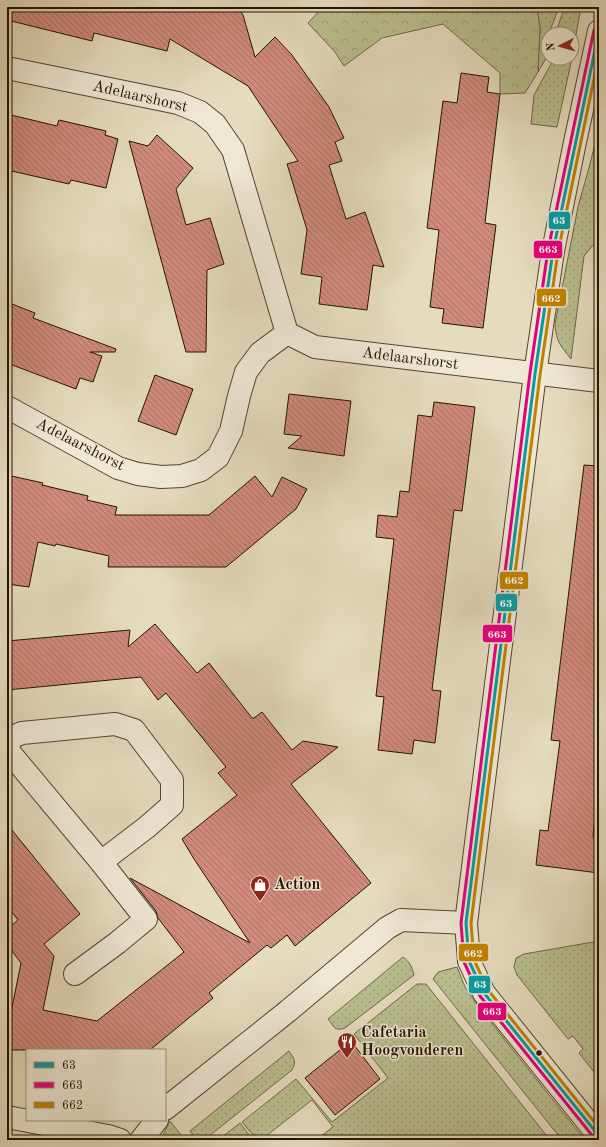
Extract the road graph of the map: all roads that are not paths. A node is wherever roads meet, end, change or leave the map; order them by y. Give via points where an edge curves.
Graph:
1 (599, 31) edge
2 (7, 68) edge
3 (287, 333) junction
4 (535, 374) junction
5 (599, 381) edge
6 (7, 407) edge
7 (7, 738) edge
8 (7, 742) edge
9 (101, 862) junction
10 (466, 923) junction
11 (75, 974) dead end
12 (166, 1108) edge
13 (7, 1117) edge
14 (26, 1121) edge
15 (28, 1121) edge
16 (156, 1121) edge
17 (599, 1136) edge
18 (120, 1140) edge
19 (141, 1140) edge

1 - 4 street via 553,251
2 - 3 street, Adelaarshorst via 178,103 200,112 216,124 233,150
3 - 4 street, Adelaarshorst via 315,347
3 - 6 street, Adelaarshorst via 260,354 246,372 231,431 218,457 202,470 182,476 161,477 118,468
4 - 5 street, Adelaarshorst
4 - 10 street
7 - 9 street via 22,733 115,724 134,730 172,780 172,805
8 - 9 street via 10,753
9 - 11 street via 146,919
10 - 12 street via 401,920 396,922
10 - 17 street via 469,961 484,993
13 - 14 street
15 - 18 street
16 - 19 street

